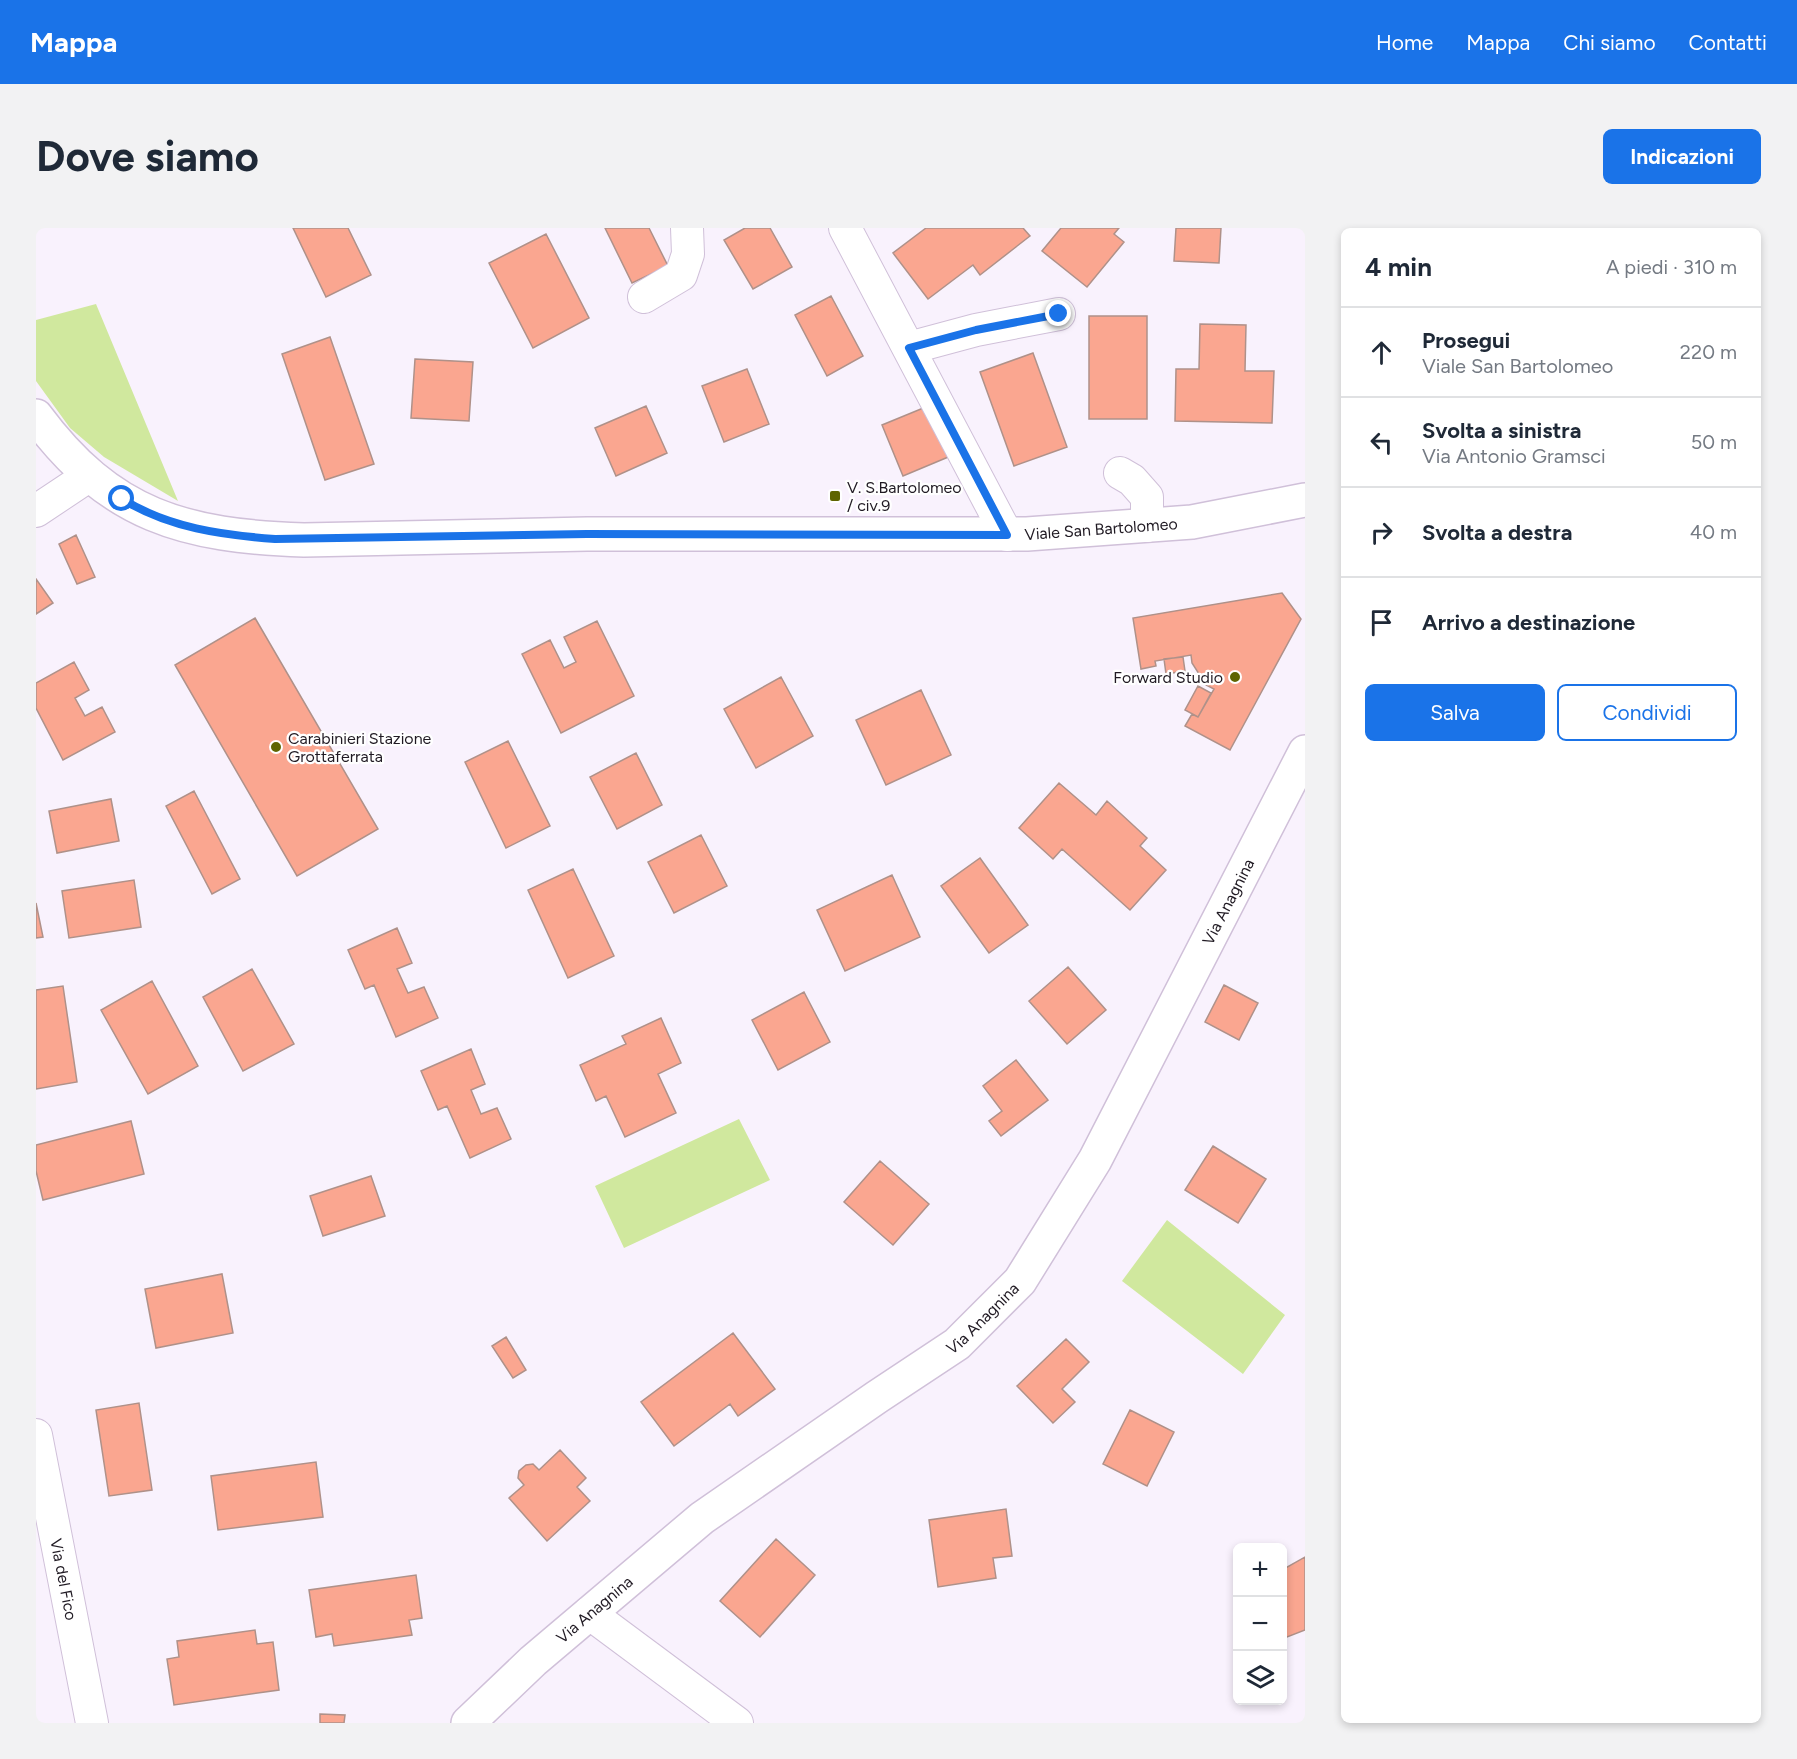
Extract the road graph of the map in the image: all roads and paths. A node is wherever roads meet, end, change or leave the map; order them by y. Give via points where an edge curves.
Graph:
1 (687, 228) edge
2 (846, 228) edge
3 (644, 297) dead end
4 (1059, 314) dead end
5 (909, 348) junction
6 (36, 416) edge
7 (1120, 473) dead end
8 (90, 475) junction
9 (1305, 500) edge
10 (37, 509) edge
11 (1147, 526) junction
12 (1007, 535) junction
13 (1305, 752) edge
14 (36, 1435) edge
15 (589, 1613) junction
16 (92, 1723) edge
17 (468, 1723) edge
18 (737, 1723) edge

1 - 3 street via 688,254 681,275
2 - 5 street
4 - 5 street
5 - 12 street
6 - 8 main road, Viale San Bartolomeo
7 - 11 street via 1147,497
8 - 10 street
8 - 12 main road, Viale San Bartolomeo via 142,510 223,535 304,540 587,534
9 - 11 main road, Viale San Bartolomeo via 1192,522
11 - 12 main road, Viale San Bartolomeo
13 - 15 main road, Via Anagnina via 1095,1161 1020,1281 957,1344 702,1518
14 - 16 street, Via del Fico
15 - 17 main road, Via Anagnina
15 - 18 street

